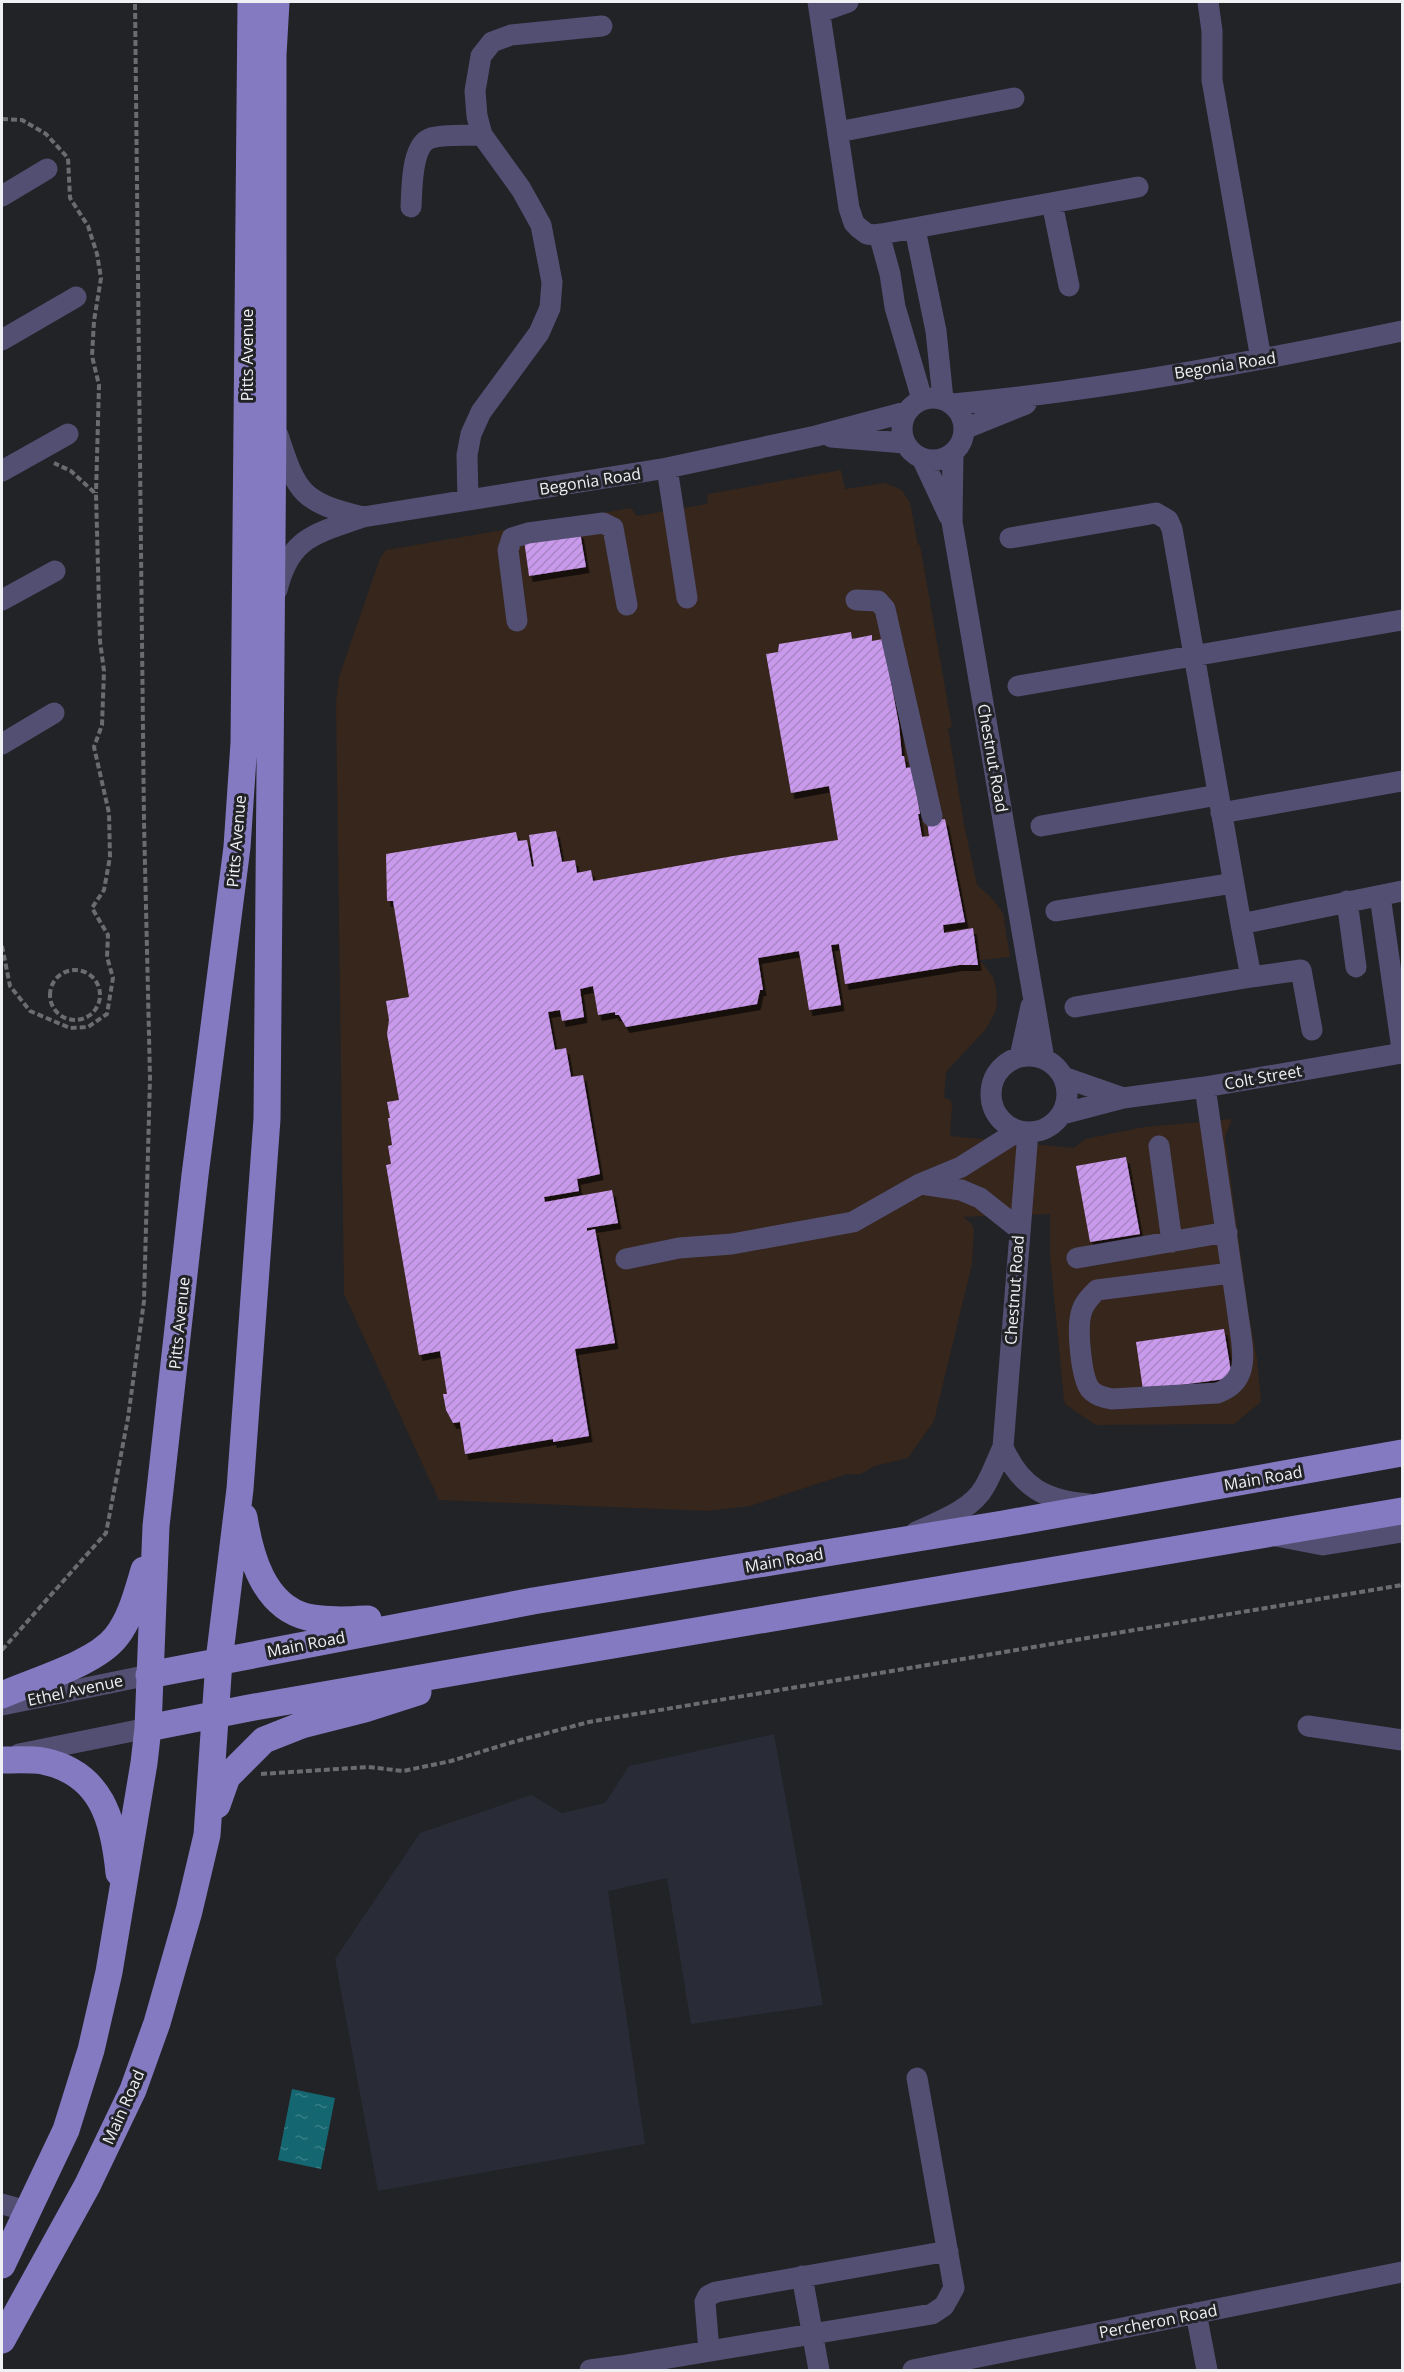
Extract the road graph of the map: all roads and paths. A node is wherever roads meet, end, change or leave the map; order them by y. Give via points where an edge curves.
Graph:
1 (135, 2) edge
2 (251, 2) edge
3 (276, 2) edge
4 (848, 2) edge
5 (1208, 2) edge
6 (819, 7) edge
7 (602, 26) dead end
8 (1014, 99) dead end
9 (838, 132) junction
10 (482, 135) junction
11 (47, 169) dead end
12 (1138, 187) dead end
13 (2, 196) edge
14 (1052, 203) junction
15 (411, 207) dead end
16 (915, 229) junction
17 (879, 234) junction
18 (1069, 286) dead end
19 (76, 297) dead end
20 (1402, 331) edge
21 (2, 340) edge
22 (938, 350) junction
23 (909, 355) junction
24 (1261, 359) junction
25 (1046, 395) junction
26 (931, 403) junction
27 (273, 421) junction
28 (964, 429) junction
29 (69, 434) dead end
30 (816, 436) junction
31 (905, 443) junction
32 (35, 453) junction
33 (953, 453) junction
34 (922, 458) junction
35 (667, 468) junction
36 (2, 471) edge
37 (468, 500) junction
38 (363, 517) junction
39 (952, 522) junction
40 (1010, 538) dead end
41 (55, 571) dead end
42 (687, 598) dead end
43 (2, 600) edge
44 (856, 600) dead end
45 (627, 605) dead end
46 (270, 616) junction
47 (1402, 620) edge
48 (517, 621) dead end
49 (1194, 656) junction
50 (1018, 686) dead end
51 (54, 713) dead end
52 (2, 744) edge
53 (1402, 781) edge
54 (1220, 804) junction
55 (932, 816) dead end
56 (1041, 826) dead end
57 (1234, 883) junction
58 (1402, 891) edge
59 (1380, 896) junction
60 (1347, 901) junction
61 (1056, 911) dead end
62 (1240, 924) junction
63 (2, 946) edge
64 (1356, 967) dead end
65 (1251, 977) junction
66 (1033, 994) junction
67 (100, 1000) junction
68 (111, 1001) junction
69 (1075, 1007) dead end
70 (58, 1013) junction
71 (52, 1022) junction
72 (1312, 1030) dead end
73 (1402, 1051) edge
74 (1020, 1058) junction
75 (1044, 1059) junction
76 (1063, 1077) junction
77 (1205, 1087) junction
78 (1124, 1098) junction
79 (1062, 1114) junction
80 (998, 1117) junction
81 (1023, 1132) junction
82 (1159, 1146) dead end
83 (961, 1167) junction
84 (920, 1184) junction
85 (1019, 1229) junction
86 (1227, 1232) junction
87 (1172, 1242) junction
88 (1077, 1258) dead end
89 (626, 1259) dead end
90 (1231, 1273) junction
91 (1003, 1447) junction
92 (1402, 1453) edge
93 (240, 1489) junction
94 (1109, 1505) junction
95 (1402, 1511) edge
96 (156, 1526) junction
97 (1402, 1532) edge
98 (1264, 1534) junction
99 (900, 1540) junction
100 (1402, 1585) edge
101 (533, 1601) junction
102 (2, 1650) edge
103 (219, 1661) junction
104 (519, 1661) junction
105 (149, 1675) junction
106 (2, 1695) edge
107 (2, 1705) edge
108 (216, 1714) junction
109 (1308, 1726) dead end
110 (148, 1728) junction
111 (1402, 1740) edge
112 (2, 1759) edge
113 (227, 1777) junction
114 (207, 1835) junction
115 (121, 1901) junction
116 (917, 2078) dead end
117 (2, 2204) edge
118 (27, 2211) junction
119 (948, 2251) junction
120 (2, 2265) edge
121 (1402, 2272) edge
122 (802, 2276) junction
123 (1196, 2313) junction
124 (812, 2334) junction
125 (2, 2340) edge
126 (708, 2351) junction
127 (620, 2368) edge
128 (590, 2370) edge
129 (819, 2370) edge
130 (913, 2370) edge
131 (1208, 2370) edge

1 - 102 path via 150,1078 144,1301 128,1418 106,1533
2 - 96 main road, Pitts Avenue via 244,742 237,847
3 - 27 main road, Pitts Avenue via 272,68
4 - 6 street
5 - 24 street via 1212,80
6 - 9 street
7 - 10 street via 511,35 492,42 481,56 475,91
8 - 9 street
9 - 17 street via 854,223 867,234
10 - 15 street via 429,138 420,146
10 - 37 street via 521,189 541,225 552,282 550,309 539,333 482,412 471,434 466,455
11 - 13 street
12 - 14 street
14 - 16 street
14 - 18 street
16 - 17 street
16 - 22 street
17 - 23 street
19 - 21 street
20 - 24 street, Begonia Road
22 - 23 street
22 - 26 street
23 - 26 street
24 - 25 street, Begonia Road
25 - 26 street, Begonia Road
25 - 28 street, Begonia Road
26 - 28 street via 963,420
26 - 30 street, Begonia Road
26 - 31 street via 902,422
27 - 38 street via 296,483 307,495 323,507
27 - 46 main road, Pitts Avenue
28 - 33 street
29 - 32 street
30 - 31 street, Begonia Road
30 - 35 street, Begonia Road
31 - 34 street
32 - 36 street
32 - 68 path via 71,471 96,494 104,671 102,725 94,747 109,813 110,857 104,890 92,908 108,935 107,957 113,978
33 - 34 street via 933,460
33 - 39 street, Chestnut Road
34 - 39 street, Chestnut Road
35 - 37 street, Begonia Road
35 - 42 street
37 - 38 street, Begonia Road
38 - 46 street via 318,534 291,553
39 - 66 street, Chestnut Road
40 - 49 street via 1156,513 1164,516 1172,529
41 - 43 street
44 - 55 street via 878,601 885,609
45 - 48 street via 613,528 603,522 512,538 508,550
46 - 93 main road, Pitts Avenue via 267,1119
47 - 49 street
49 - 50 street
49 - 54 street
51 - 52 street
53 - 54 street
54 - 56 street
54 - 57 street
57 - 61 street
57 - 62 street
58 - 59 street
59 - 60 street
59 - 73 street
60 - 62 street
60 - 64 street
62 - 65 street
63 - 71 path via 10,986 30,1011
65 - 69 street
65 - 72 street via 1301,970
66 - 74 street, Chestnut Road
66 - 75 street, Chestnut Road
67 - 68 path
67 - 70 path via 83,1019 74,1020
67 - 70 path via 93,976 68,971 54,981 51,989
68 - 71 path via 107,1014 88,1027 70,1028
70 - 71 path
73 - 77 street, Colt Street
74 - 75 street
74 - 80 street via 1004,1067 993,1081 991,1094
75 - 76 street
76 - 78 street, Colt Street
76 - 79 street via 1067,1095
77 - 78 street, Colt Street
77 - 86 street
78 - 79 street, Colt Street
79 - 81 street via 1043,1130
80 - 81 street via 1007,1126
80 - 83 street
81 - 83 street
81 - 85 street, Chestnut Road
82 - 87 street
83 - 84 street
84 - 85 street via 961,1190 980,1198
84 - 89 street via 853,1222
85 - 91 street, Chestnut Road
86 - 87 street
86 - 90 street
87 - 88 street
90 - 90 street via 1242,1362 1239,1379 1226,1390 1112,1399 1089,1388 1080,1342 1081,1313 1097,1290
91 - 94 street via 1024,1481 1043,1495 1072,1503
91 - 99 street, Chestnut Road via 985,1488 974,1500
92 - 94 main road, Main Road
93 - 101 main road via 248,1544 258,1573 282,1604 305,1616 333,1621 425,1618
93 - 103 main road, Pitts Avenue
94 - 99 main road, Main Road
95 - 98 main road
96 - 105 main road, Pitts Avenue
96 - 106 main road via 135,1602 115,1639 83,1662
97 - 98 street via 1323,1545
98 - 104 main road
99 - 101 main road, Main Road
100 - 113 path via 589,1722 404,1771 368,1767
101 - 103 main road, Main Road
103 - 105 main road
103 - 108 main road, Main Road
104 - 108 main road
104 - 113 main road via 302,1725 264,1740
105 - 107 street, Ethel Avenue
105 - 110 main road
108 - 110 main road
108 - 114 main road, Main Road
109 - 111 street
110 - 112 street
110 - 115 main road
112 - 115 main road via 49,1763 69,1770 95,1789 112,1823
113 - 114 main road
114 - 125 main road, Main Road via 157,2023 133,2090 87,2186
115 - 118 main road via 91,2050 66,2130
116 - 119 street
117 - 118 street
118 - 120 main road
119 - 122 street
119 - 124 street via 954,2288 944,2306 932,2314
121 - 123 street, Percheron Road
122 - 124 street
122 - 126 street via 708,2296
123 - 130 street, Percheron Road
123 - 131 street
124 - 126 street
124 - 129 street
126 - 127 street
127 - 128 street

